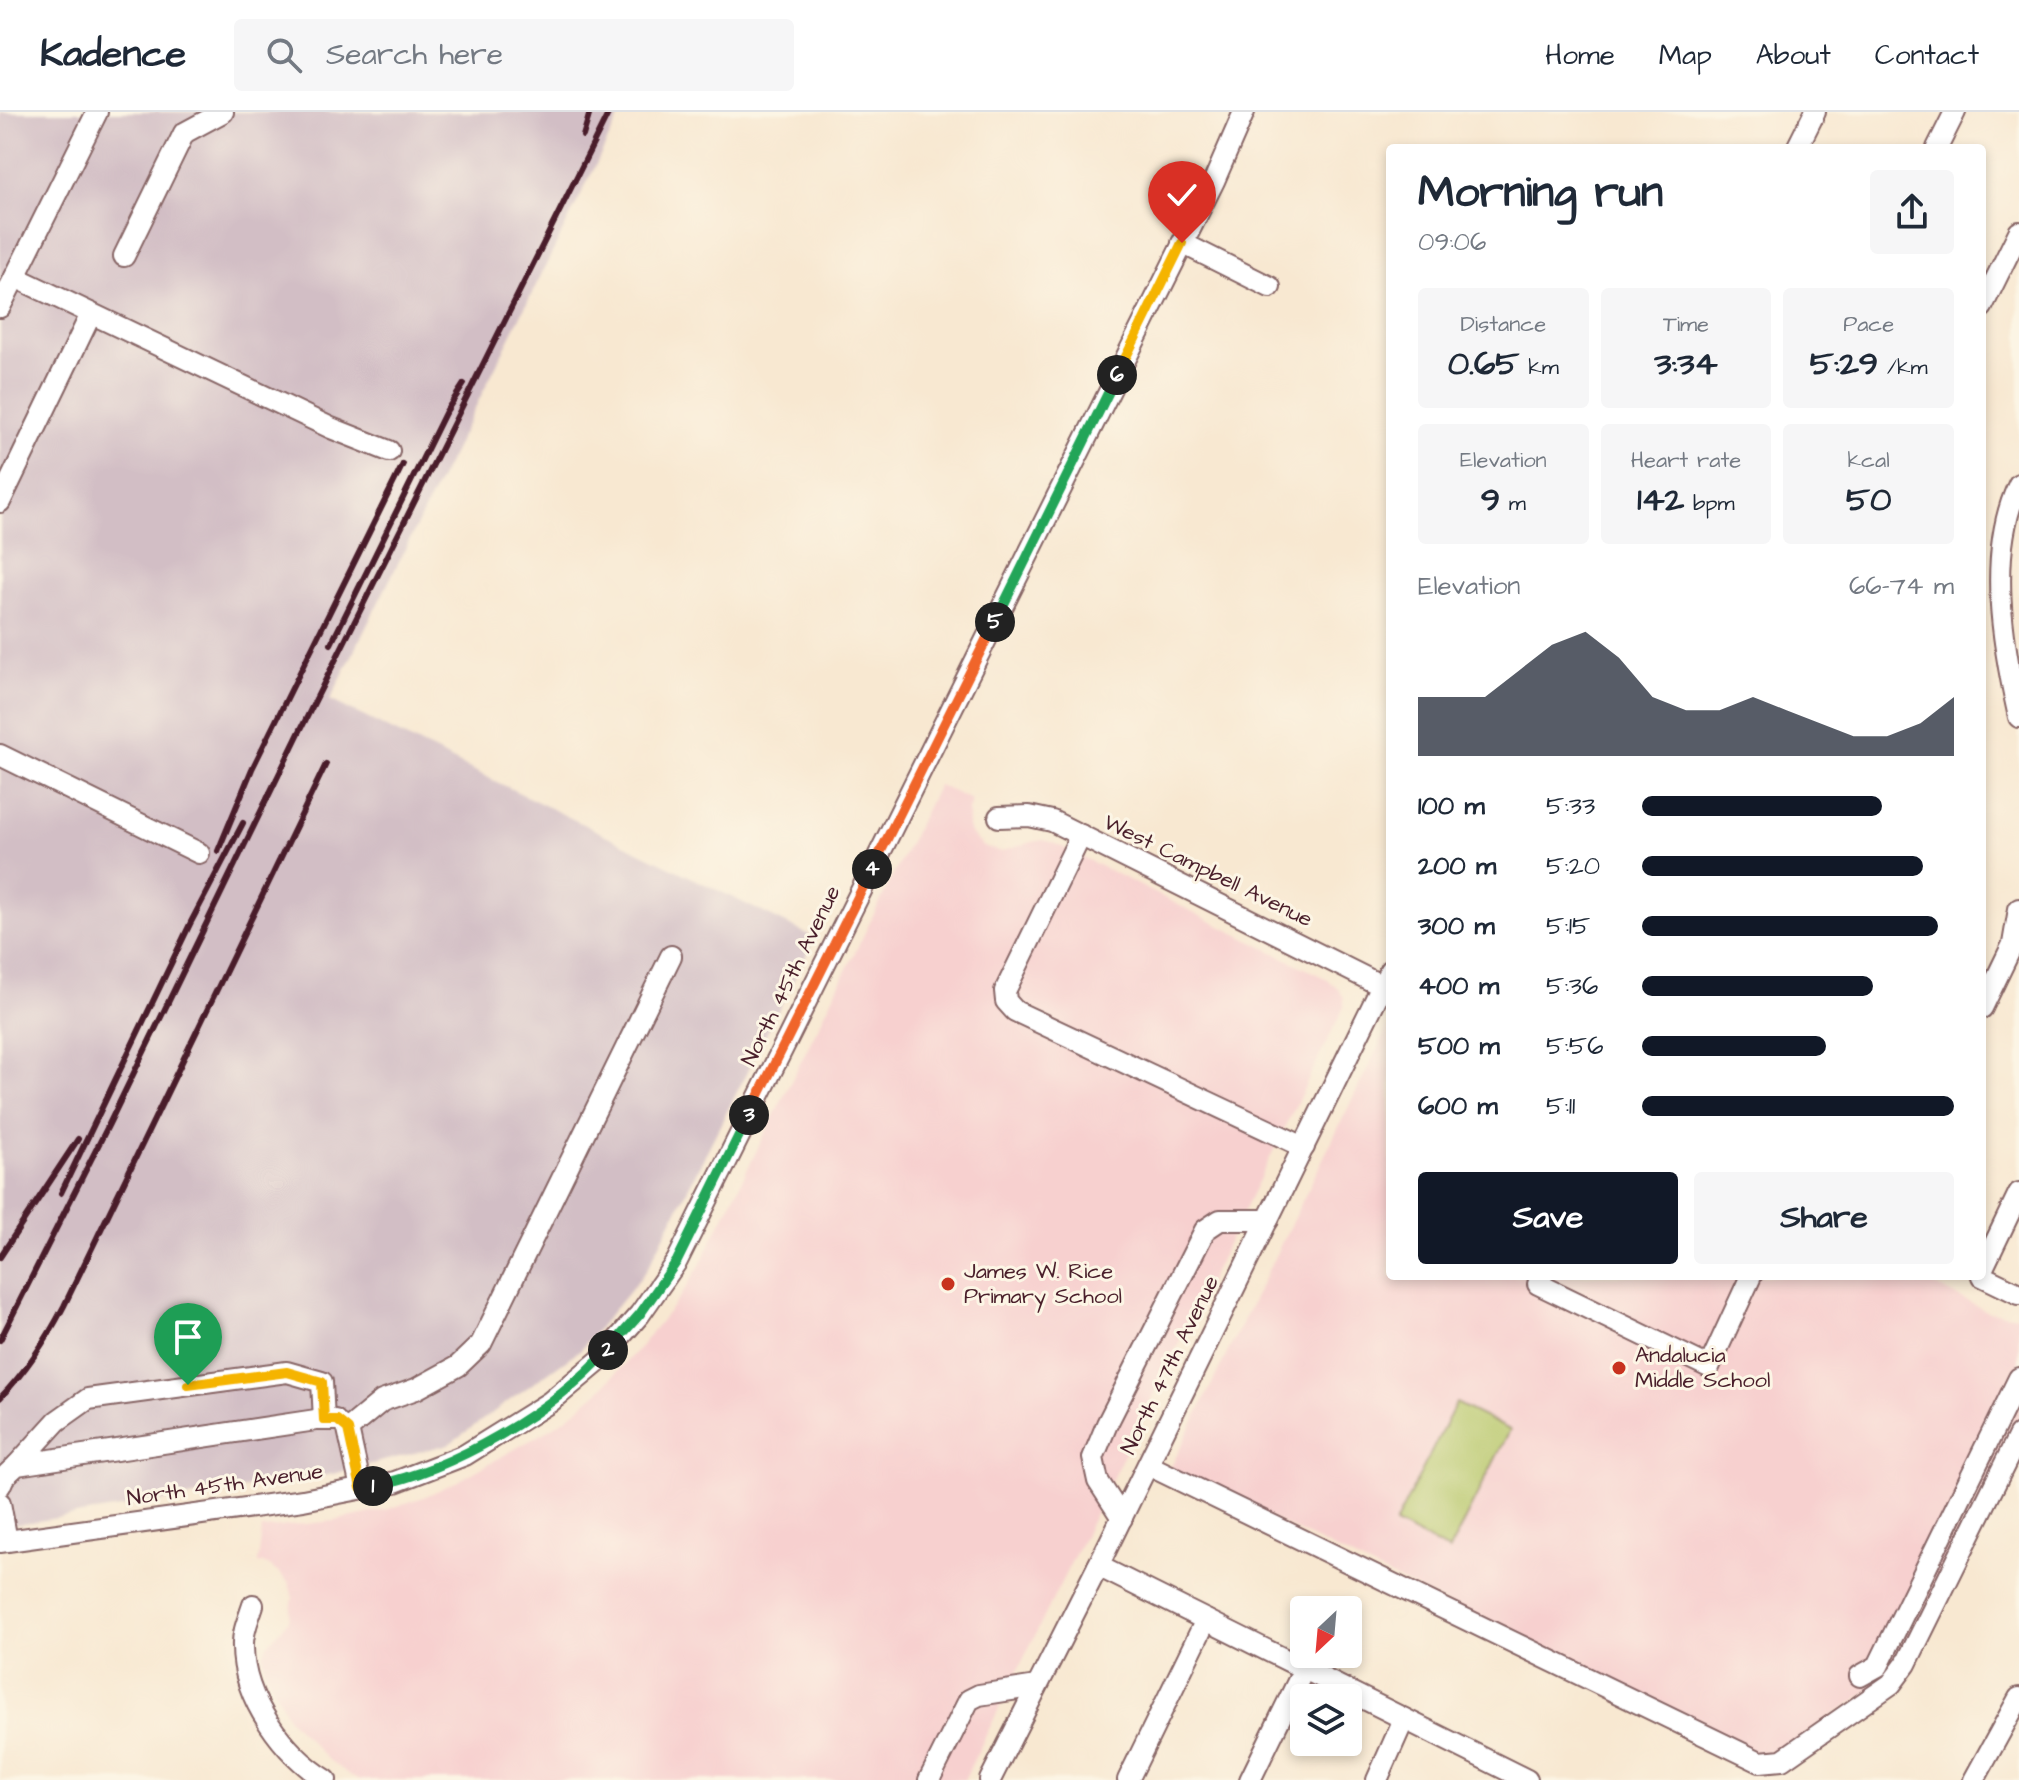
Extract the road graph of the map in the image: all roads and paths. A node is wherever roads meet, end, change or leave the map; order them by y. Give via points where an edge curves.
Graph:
1 (97, 112) edge
2 (223, 112) edge
3 (1244, 112) edge
4 (1815, 112) edge
5 (1955, 112) edge
6 (1799, 144) edge
7 (1939, 144) edge
8 (2019, 232) edge
9 (1182, 243) junction
10 (124, 256) dead end
11 (15, 277) junction
12 (1270, 287) dead end
13 (1986, 299) edge
14 (0, 307) edge
15 (91, 314) junction
16 (389, 451) dead end
17 (2019, 484) edge
18 (0, 502) edge
19 (2019, 717) edge
20 (0, 755) edge
21 (999, 817) dead end
22 (1081, 835) junction
23 (199, 853) dead end
24 (2019, 909) edge
25 (671, 956) dead end
26 (1386, 982) edge
27 (1386, 984) edge
28 (1986, 1000) edge
29 (1304, 1147) junction
30 (2019, 1193) edge
31 (1268, 1220) junction
32 (1986, 1264) edge
33 (1986, 1275) edge
34 (1540, 1280) edge
35 (1749, 1280) edge
36 (2019, 1294) edge
37 (2019, 1378) edge
38 (324, 1420) junction
39 (348, 1429) junction
40 (2019, 1435) edge
41 (17, 1465) junction
42 (1148, 1465) junction
43 (0, 1486) edge
44 (361, 1488) junction
45 (0, 1503) edge
46 (1122, 1518) junction
47 (4, 1542) edge
48 (1098, 1566) junction
49 (253, 1605) dead end
50 (1206, 1620) junction
51 (1304, 1669) junction
52 (1860, 1676) dead end
53 (1037, 1686) junction
54 (2019, 1698) edge
55 (1404, 1719) junction
56 (1503, 1775) edge
57 (326, 1780) edge
58 (929, 1780) edge
59 (990, 1780) edge
60 (1128, 1780) edge
61 (1250, 1780) edge
62 (1377, 1780) edge
63 (1527, 1780) edge
64 (1974, 1780) edge

1 - 11 street
2 - 10 street via 184,133
3 - 9 street, North 45th Avenue
4 - 6 street
5 - 7 street
8 - 13 street
9 - 12 street
9 - 44 street, North 45th Avenue via 677,1261 609,1349 550,1402 465,1455 395,1482
11 - 14 street
11 - 15 street
15 - 16 street
15 - 18 street
17 - 19 street via 2000,554 2005,655
20 - 23 street
21 - 22 street, West Campbell Avenue via 1052,821
22 - 26 street, West Campbell Avenue
22 - 29 street via 1005,991 1006,1001 1015,1011
24 - 28 street via 2013,944
25 - 39 street via 481,1344 458,1366 382,1401
27 - 29 street, North 47th Avenue
29 - 31 street, North 47th Avenue
30 - 32 street
31 - 42 street, North 47th Avenue
31 - 46 street via 1220,1220 1205,1230 1107,1424 1093,1458 1098,1481
33 - 36 street
34 - 35 street via 1538,1284 1709,1367
37 - 52 street via 1878,1666
38 - 39 street via 337,1420
38 - 41 street
38 - 41 street via 322,1382 287,1372 88,1399 57,1421
39 - 44 street
40 - 42 street via 1906,1664 1891,1684 1782,1760 1760,1762
41 - 43 street
42 - 46 street, North 47th Avenue
44 - 47 street, North 45th Avenue
45 - 47 street
46 - 48 street, North 47th Avenue
48 - 50 street
48 - 53 street, North 47th Avenue
49 - 57 street via 242,1646 251,1687 280,1739
50 - 51 street
50 - 60 street
51 - 55 street
51 - 61 street
53 - 58 street via 969,1700
53 - 59 street, North 47th Avenue
54 - 64 street
55 - 56 street
55 - 62 street
56 - 63 street

